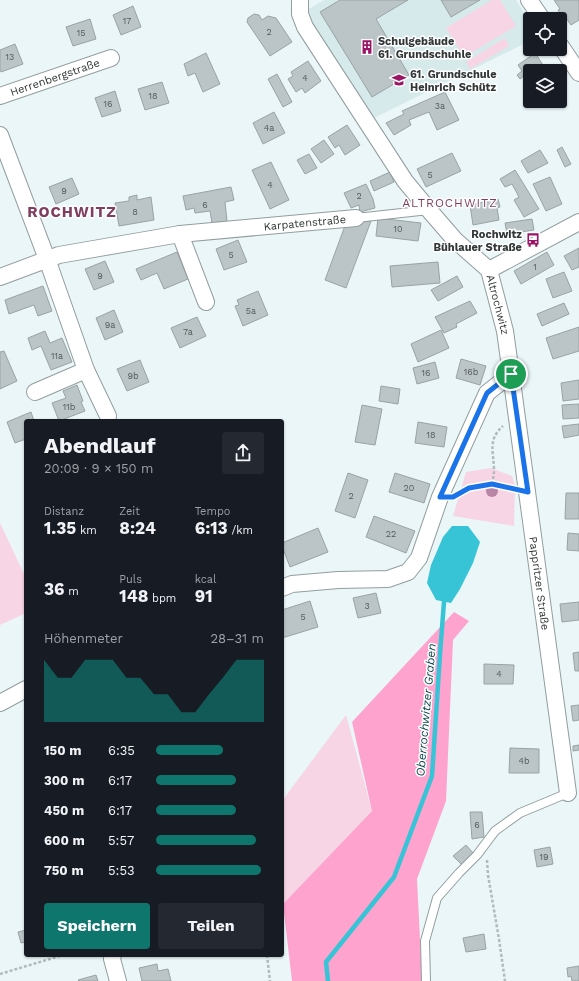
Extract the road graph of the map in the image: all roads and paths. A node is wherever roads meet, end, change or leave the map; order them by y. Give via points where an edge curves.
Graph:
1 (300, 0) edge
2 (529, 0) edge
3 (537, 12) edge
4 (567, 56) edge
5 (111, 58) dead end
6 (579, 73) edge
7 (0, 96) edge
8 (0, 136) edge
9 (429, 210) junction
10 (356, 218) joint
11 (579, 222) edge
12 (180, 234) junction
13 (47, 259) junction
14 (489, 270) junction
15 (0, 277) edge
16 (206, 302) dead end
17 (86, 370) junction
18 (511, 374) junction
19 (35, 392) dead end
20 (108, 416) dead end
21 (518, 421) junction
22 (492, 484) junction
23 (528, 492) junction
24 (440, 497) junction
25 (284, 587) edge
26 (24, 691) edge
27 (0, 702) edge
28 (568, 793) joint
29 (486, 842) junction
30 (56, 957) edge
31 (112, 957) edge
32 (267, 957) edge
33 (0, 974) edge
34 (118, 981) edge
35 (270, 981) edge
36 (426, 981) edge
37 (505, 981) edge

1 - 9 street, Altrochwitz via 300,14 305,27 405,181
2 - 3 street
4 - 6 street
5 - 7 street, Herrenbergstraße
8 - 13 street
9 - 10 lane, Karpatenstraße
9 - 14 street, Altrochwitz via 455,240
10 - 12 street, Karpatenstraße
11 - 14 street
12 - 13 street, Karpatenstraße
12 - 16 street
13 - 15 street, Karpatenstraße
13 - 17 street
14 - 18 street, Altrochwitz via 504,331
17 - 19 street
17 - 20 street
18 - 21 street, Pappritzer Straße
18 - 24 street via 487,393
21 - 22 path via 503,426 492,441
21 - 23 street, Pappritzer Straße
22 - 23 path
22 - 24 path via 469,488 453,497
23 - 28 street, Pappritzer Straße
24 - 25 street via 419,558 408,572 388,579 338,580 292,584
26 - 27 street
28 - 29 lane via 520,814 495,831
29 - 36 lane via 437,898 425,941
29 - 37 path via 488,875
30 - 33 path
31 - 34 street
32 - 35 path

